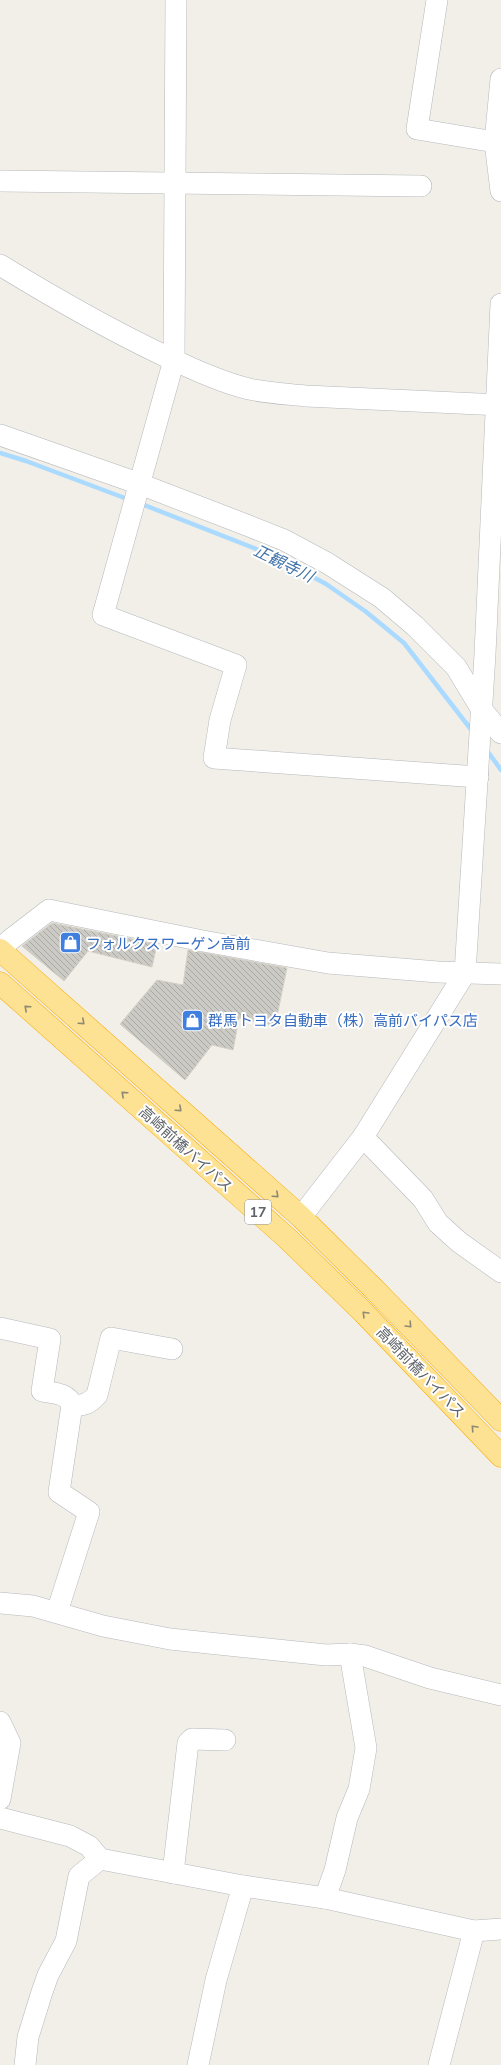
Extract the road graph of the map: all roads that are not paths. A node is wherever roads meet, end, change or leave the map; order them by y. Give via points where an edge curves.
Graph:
1 (176, 0) edge
2 (437, 0) edge
3 (501, 79) edge
4 (495, 142) junction
5 (0, 181) edge
6 (175, 182) junction
7 (421, 186) dead end
8 (501, 187) edge
9 (0, 265) edge
10 (501, 304) edge
11 (174, 360) junction
12 (499, 405) edge
13 (0, 435) edge
14 (140, 484) junction
15 (493, 655) edge
16 (456, 667) junction
17 (484, 676) junction
18 (482, 710) junction
19 (501, 733) edge
20 (478, 777) junction
21 (0, 950) edge
22 (465, 973) junction
23 (501, 974) edge
24 (3, 991) edge
25 (363, 1137) junction
26 (301, 1217) junction
27 (501, 1272) edge
28 (0, 1328) edge
29 (172, 1349) dead end
30 (72, 1405) junction
31 (501, 1420) edge
32 (501, 1456) edge
33 (0, 1603) edge
34 (57, 1612) junction
35 (350, 1654) junction
36 (501, 1695) edge
37 (0, 1722) edge
38 (225, 1740) dead end
39 (0, 1799) edge
40 (0, 1818) edge
41 (100, 1860) junction
42 (173, 1873) junction
43 (243, 1886) junction
44 (325, 1898) junction
45 (501, 1929) edge
46 (474, 1931) junction
47 (25, 2065) edge
48 (198, 2065) edge
49 (439, 2065) edge

1 - 6 street
2 - 4 street via 417,129
3 - 4 street
4 - 8 street
5 - 6 street
6 - 7 street
6 - 11 street
9 - 11 street via 67,306 122,336
10 - 12 street
11 - 12 street via 228,382 277,394
11 - 14 street
12 - 15 street
13 - 14 street
14 - 16 street via 284,540 327,563 382,598 415,626
14 - 20 street via 103,616 236,665 220,720 214,758
15 - 17 street
16 - 17 street via 471,675
16 - 18 street
17 - 18 street
18 - 19 street
18 - 20 street
20 - 22 street
21 - 22 street via 49,910 328,963
21 -> 26 highway, 高崎前橋バイパス / 17
22 - 23 street
22 - 25 street
32 -> 24 highway, 高崎前橋バイパス / 17 via 363,1312 287,1238
25 - 26 street
25 - 27 street via 423,1199 438,1223 459,1242
26 -> 31 highway, 高崎前橋バイパス / 17
28 - 30 street via 50,1339 42,1391 66,1396
29 - 30 street via 111,1338 97,1395 91,1402 82,1406
30 - 34 street via 59,1492 89,1512
33 - 34 street via 33,1606
34 - 35 street via 103,1626 170,1639 326,1655
35 - 36 street via 371,1658 430,1678
35 - 44 street via 366,1748 359,1789 347,1818 335,1870
37 - 39 street via 10,1743
38 - 42 street via 192,1739 188,1742
40 - 41 street via 70,1836 90,1846
41 - 42 street
41 - 47 street via 79,1876 66,1941 42,1992 28,2037
42 - 43 street
43 - 44 street
43 - 48 street via 216,1980
44 - 46 street
45 - 46 street
46 - 49 street

